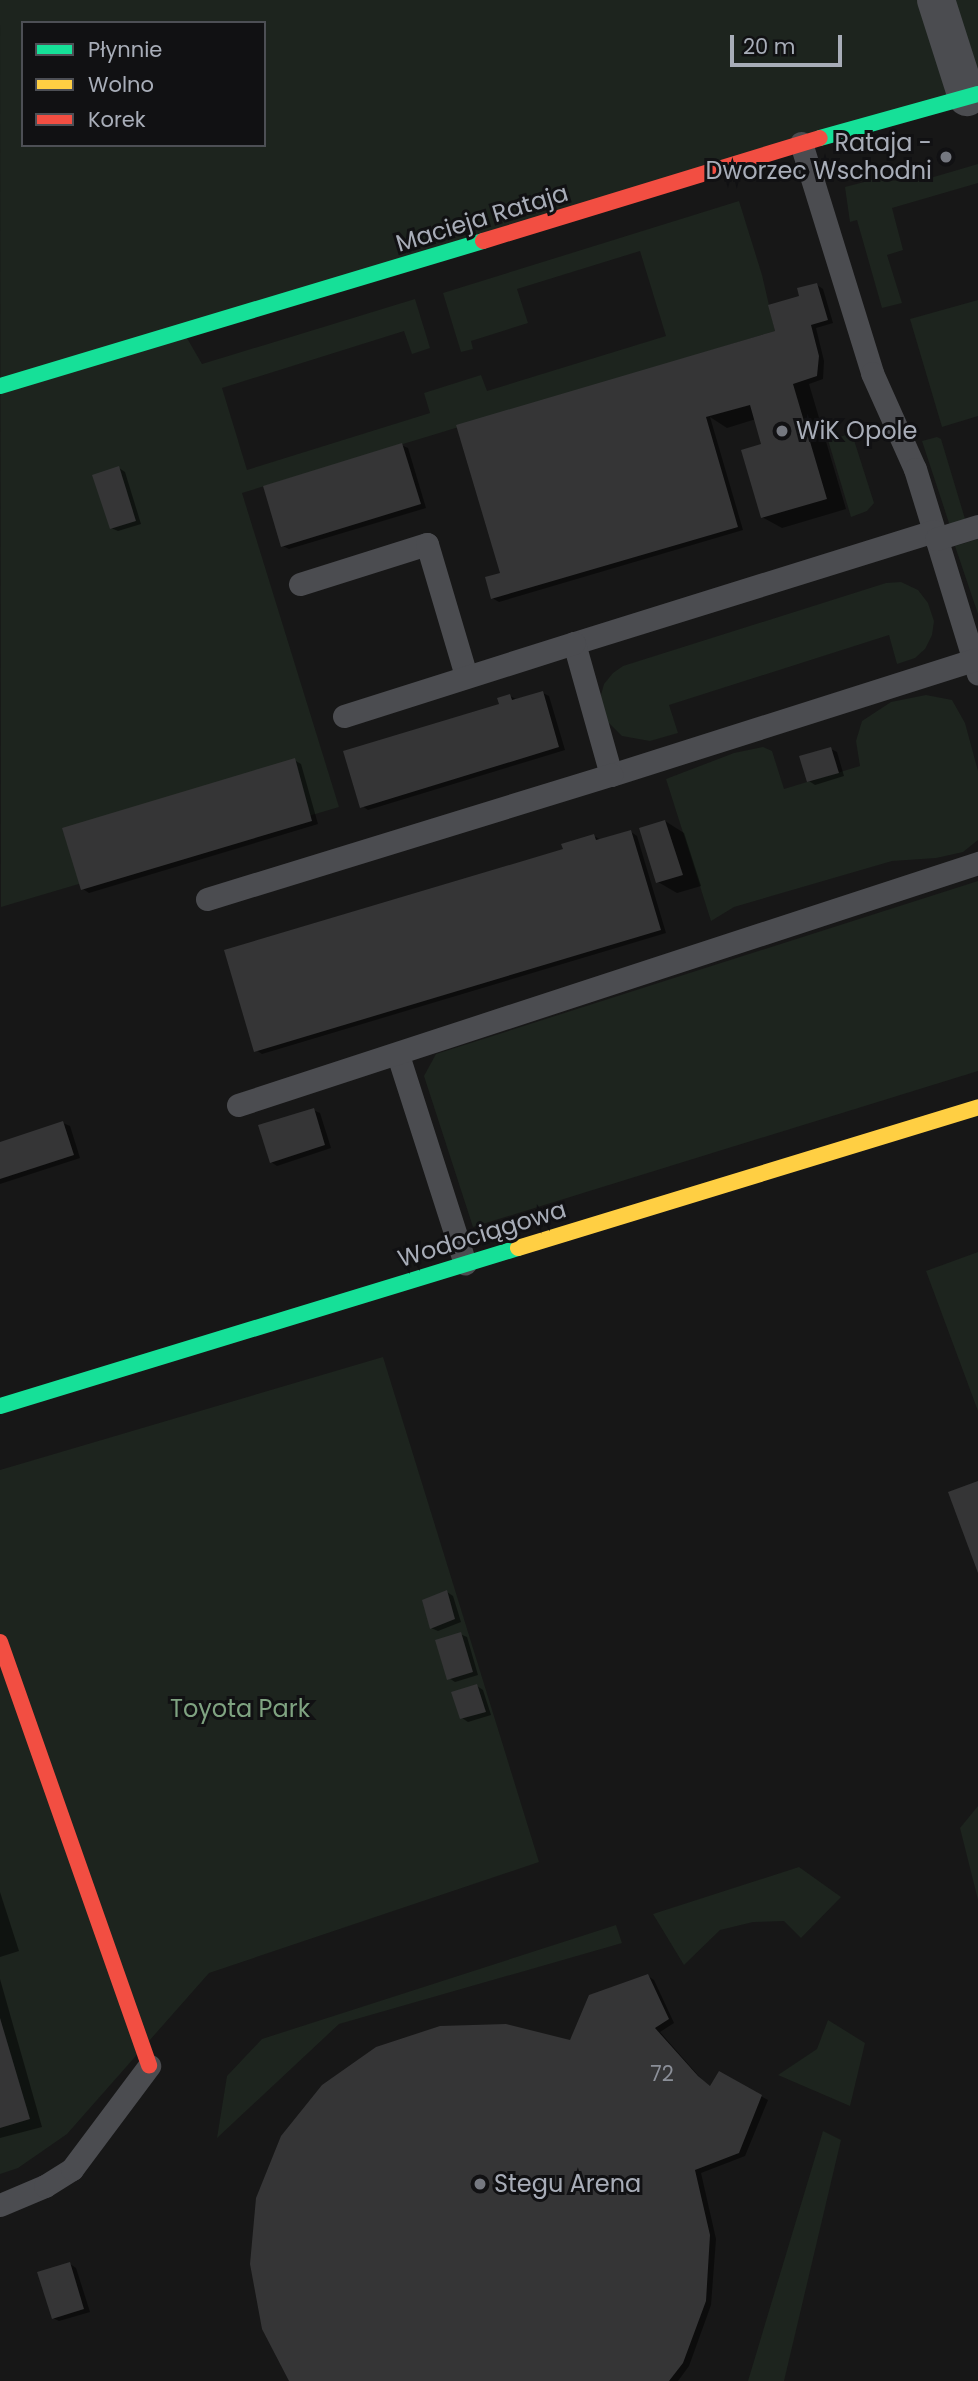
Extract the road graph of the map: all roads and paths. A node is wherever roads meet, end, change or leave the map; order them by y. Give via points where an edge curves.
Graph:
1 (936, 0) edge
2 (972, 96) edge
3 (801, 143) junction
4 (0, 386) edge
5 (978, 526) edge
6 (935, 535) junction
7 (300, 584) dead end
8 (574, 643) junction
9 (976, 667) edge
10 (467, 676) junction
11 (344, 716) dead end
12 (611, 775) junction
13 (978, 863) edge
14 (208, 899) dead end
15 (398, 1055) junction
16 (238, 1105) dead end
17 (978, 1107) edge
18 (464, 1264) junction
19 (0, 1406) edge
20 (0, 1642) edge
21 (149, 2066) joint
22 (0, 2206) edge

1 - 2 street
2 - 3 street, Macieja Rataja
3 - 4 street, Macieja Rataja
3 - 6 lane via 872,373 915,470
5 - 6 lane
6 - 8 lane
6 - 9 lane
7 - 10 lane via 427,544
8 - 10 lane
8 - 12 lane
9 - 12 lane
10 - 11 lane
12 - 14 lane
13 - 15 lane
15 - 16 lane
15 - 18 lane
17 - 18 street, Wodociągowa
18 - 19 street, Wodociągowa
20 - 21 street
21 - 22 lane via 72,2169

